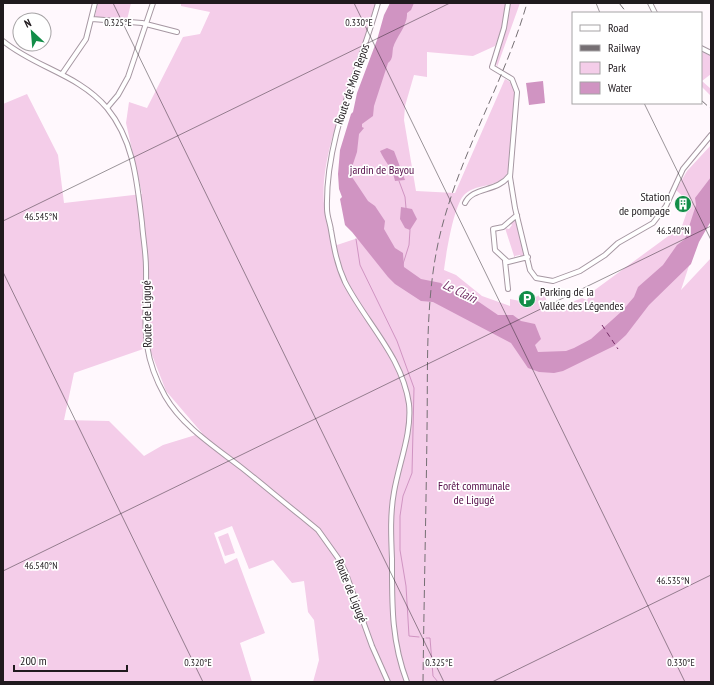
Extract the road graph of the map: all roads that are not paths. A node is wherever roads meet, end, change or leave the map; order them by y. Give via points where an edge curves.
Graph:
1 (95, 3) edge
2 (153, 3) edge
3 (378, 3) edge
4 (508, 3) edge
5 (650, 3) edge
6 (654, 12) edge
7 (92, 19) junction
8 (147, 24) junction
9 (177, 32) dead end
10 (3, 41) edge
11 (702, 49) edge
12 (711, 54) edge
13 (62, 74) junction
14 (107, 108) junction
15 (711, 135) edge
16 (511, 175) junction
17 (465, 203) dead end
18 (517, 215) junction
19 (528, 257) junction
20 (505, 261) junction
21 (508, 289) dead end
22 (388, 682) edge
23 (407, 682) edge

1 - 7 street
2 - 8 street
3 - 23 street, Route de Mon Repos via 367,44 338,125 329,166 327,211 340,268 358,305 394,357 409,405 408,426 395,484 391,516 392,624
4 - 16 street via 504,28 492,67 512,79 517,92
5 - 6 street
7 - 8 street
7 - 13 street via 86,39
8 - 9 street
8 - 14 street via 128,77
10 - 13 street, Route de Ligugé
11 - 12 street
13 - 14 street, Route de Ligugé via 88,89
14 - 22 street, Route de Ligugé via 125,138 136,172 146,267 145,339 147,354 165,396 177,413 198,434 302,516 329,543 345,571
15 - 19 street via 680,174 660,215 647,227 618,243 598,260 580,271 553,281 536,278 530,270
16 - 17 street via 499,186 473,194
16 - 18 street
18 - 19 street
18 - 20 street via 503,227 492,230 495,250
19 - 20 street
20 - 21 street

